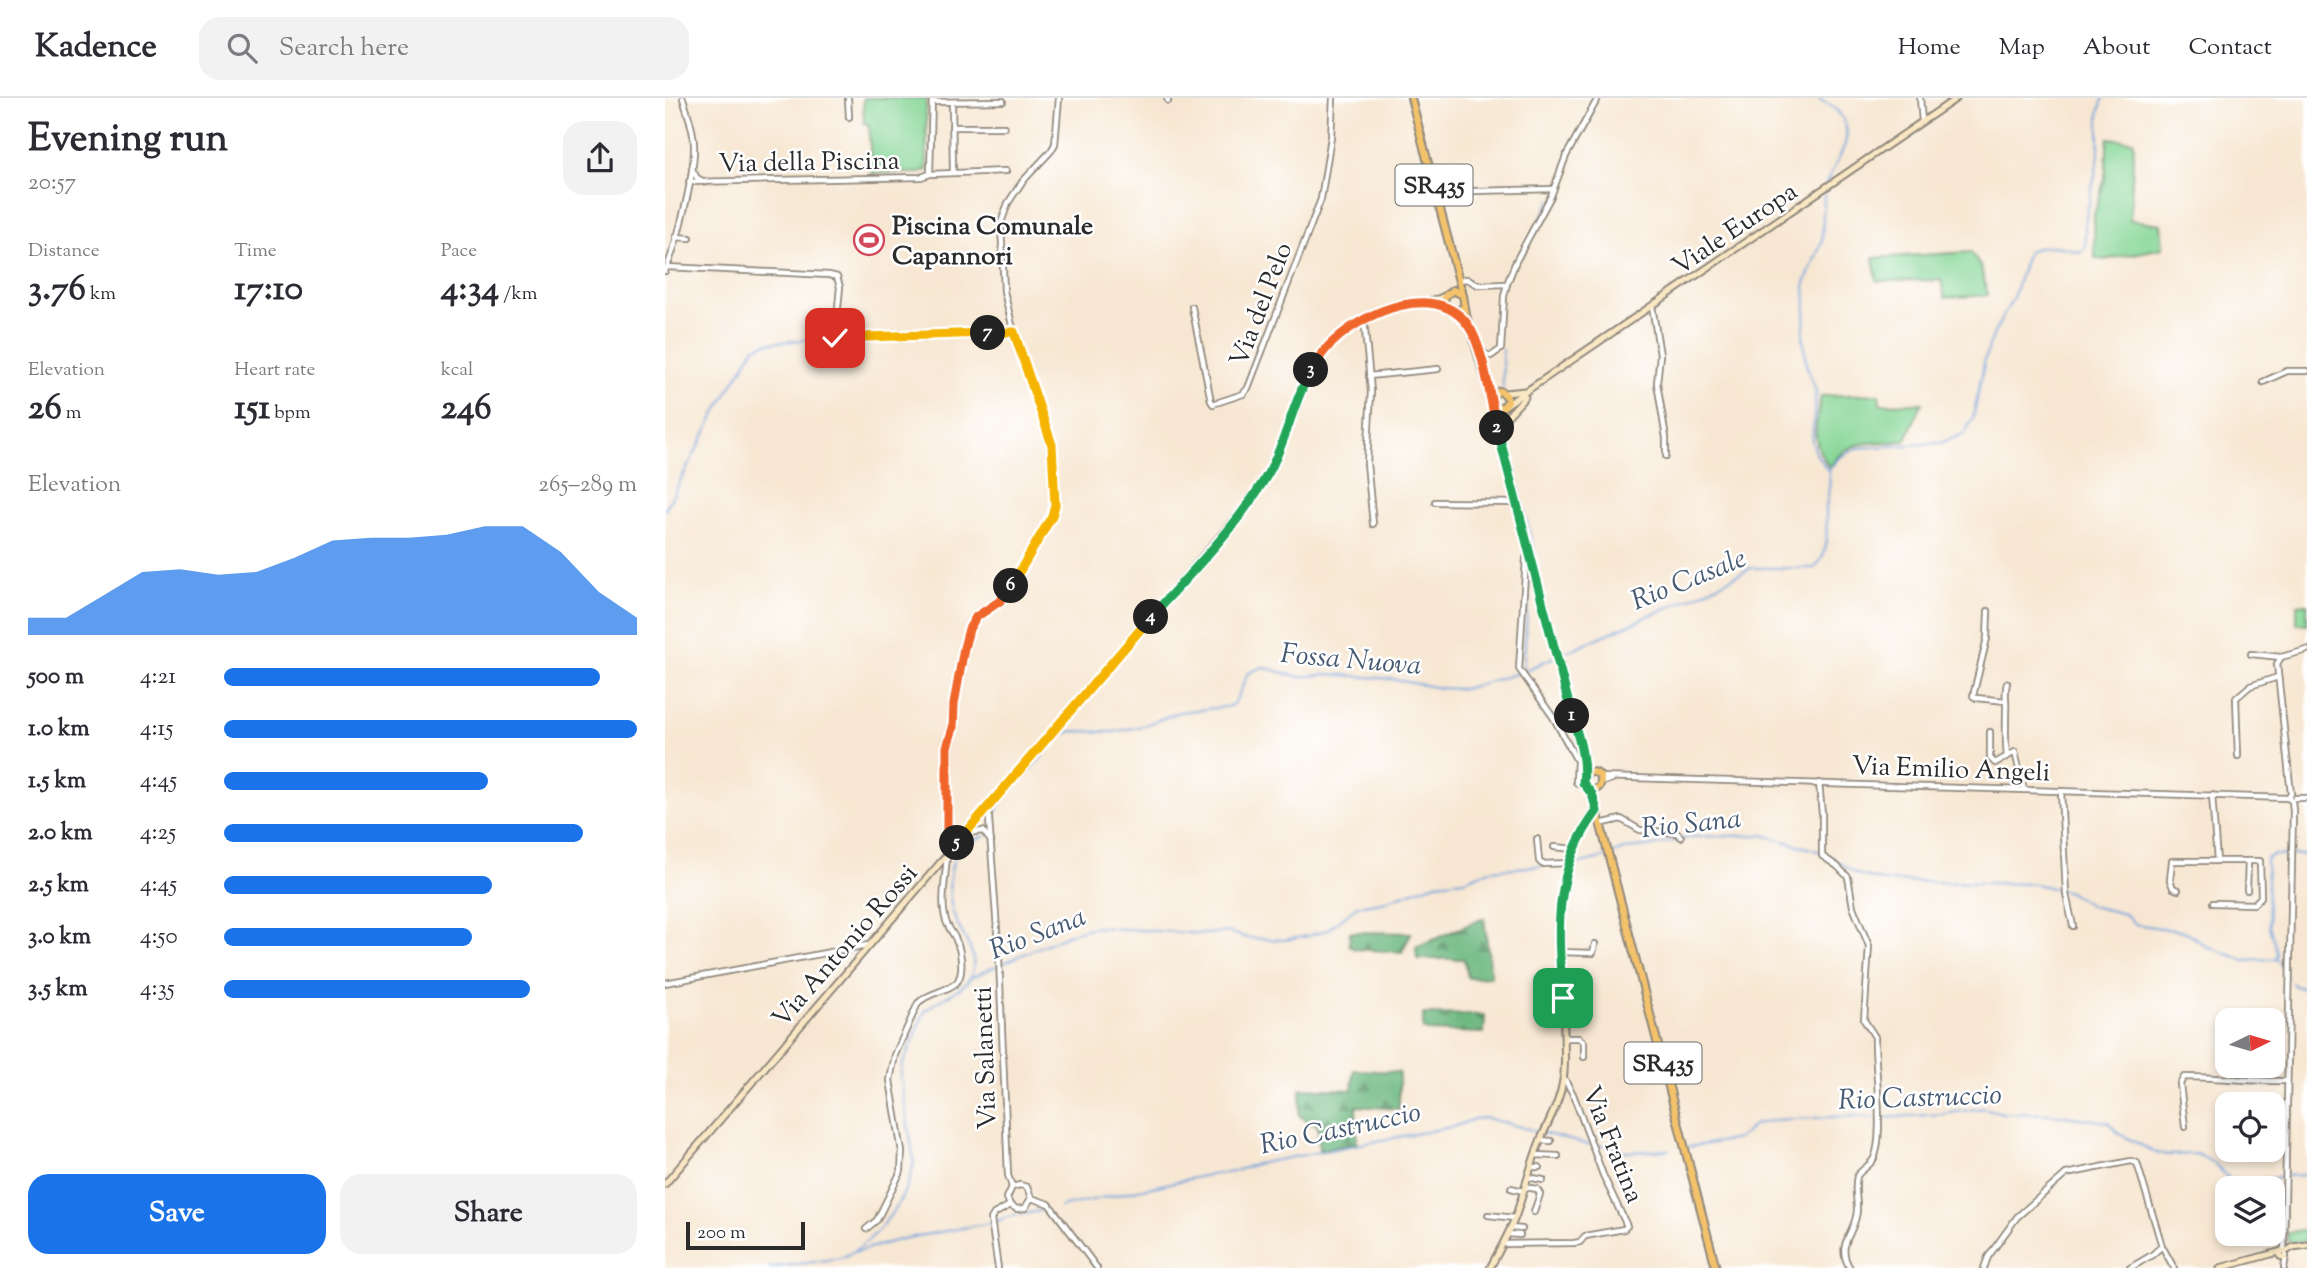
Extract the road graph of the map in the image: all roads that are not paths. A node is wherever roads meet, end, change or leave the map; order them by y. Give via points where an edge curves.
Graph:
1 (683, 98) edge
2 (848, 98) edge
3 (1059, 98) edge
4 (1333, 98) edge
5 (1411, 98) edge
6 (1598, 98) edge
7 (1920, 98) edge
8 (1958, 98) edge
9 (932, 100) edge
10 (1003, 101) dead end
11 (952, 102) junction
12 (849, 117) dead end
13 (1922, 122) junction
14 (952, 127) junction
15 (1004, 127) dead end
16 (691, 168) junction
17 (1006, 172) dead end
18 (953, 173) junction
19 (930, 174) junction
20 (689, 182) junction
21 (709, 183) junction
22 (1553, 189) junction
23 (1435, 192) junction
24 (676, 237) junction
25 (690, 238) dead end
26 (666, 269) edge
27 (1457, 276) junction
28 (1507, 284) junction
29 (1462, 293) junction
30 (1448, 294) junction
31 (1427, 302) junction
32 (1464, 306) junction
33 (1652, 306) junction
34 (1192, 307) dead end
35 (1445, 307) junction
36 (1455, 312) junction
37 (1364, 320) junction
38 (1469, 326) junction
39 (1014, 332) junction
40 (1477, 346) junction
41 (1438, 369) dead end
42 (2307, 371) edge
43 (1485, 373) junction
44 (1369, 376) junction
45 (2263, 382) dead end
46 (1531, 389) junction
47 (1502, 392) junction
48 (1492, 401) junction
49 (1503, 407) junction
50 (1497, 428) junction
51 (1503, 451) junction
52 (1666, 456) dead end
53 (1435, 502) dead end
54 (1517, 503) junction
55 (1373, 524) dead end
56 (1530, 552) junction
57 (1988, 611) dead end
58 (2307, 650) edge
59 (2251, 654) dead end
60 (2281, 657) junction
61 (2278, 677) junction
62 (2007, 683) dead end
63 (2006, 701) junction
64 (1990, 732) dead end
65 (2238, 756) dead end
66 (2007, 757) junction
67 (1584, 776) junction
68 (1599, 783) junction
69 (1819, 783) junction
70 (1587, 789) junction
71 (2024, 790) junction
72 (2061, 791) junction
73 (2212, 795) junction
74 (2291, 798) junction
75 (2307, 798) edge
76 (988, 805) junction
77 (1596, 807) junction
78 (976, 819) junction
79 (1600, 824) junction
80 (989, 825) junction
81 (983, 831) junction
82 (965, 833) junction
83 (1681, 836) dead end
84 (1537, 839) dead end
85 (992, 843) junction
86 (1554, 848) dead end
87 (1575, 849) junction
88 (949, 853) junction
89 (2217, 861) junction
90 (2248, 861) junction
91 (1569, 865) junction
92 (2178, 890) dead end
93 (2247, 890) dead end
94 (2213, 903) dead end
95 (2073, 926) dead end
96 (1595, 944) dead end
97 (868, 945) junction
98 (1559, 952) junction
99 (665, 983) edge
100 (1564, 1038) junction
101 (1584, 1057) dead end
102 (1564, 1078) junction
103 (2287, 1081) junction
104 (2185, 1127) dead end
105 (1543, 1136) junction
106 (1551, 1142) dead end
107 (1535, 1155) junction
108 (1558, 1156) dead end
109 (1531, 1167) junction
110 (1539, 1167) dead end
111 (1528, 1177) junction
112 (1543, 1180) dead end
113 (665, 1184) edge
114 (1012, 1187) junction
115 (1511, 1188) dead end
116 (1524, 1189) junction
117 (1031, 1198) junction
118 (1010, 1205) junction
119 (1534, 1212) dead end
120 (1488, 1215) dead end
121 (1515, 1218) junction
122 (866, 1229) dead end
123 (1509, 1231) junction
124 (1521, 1232) dead end
125 (2285, 1241) joint
126 (1503, 1244) junction
127 (2307, 1244) edge
128 (2162, 1246) junction
129 (2284, 1246) edge
130 (2296, 1247) junction
131 (2283, 1254) junction
132 (998, 1268) edge
133 (1097, 1268) edge
134 (1490, 1268) edge
135 (1716, 1268) edge
136 (1850, 1268) edge
137 (1984, 1268) edge
138 (2130, 1268) edge
139 (2174, 1268) edge
140 (2220, 1268) edge
141 (2284, 1268) edge

1 - 16 street via 694,141
2 - 12 street
3 - 39 street via 1055,144 1022,182 1001,223 1004,291
4 - 34 street, Via del Pelo via 1321,199 1243,394 1211,401
5 - 23 main road, SR435
6 - 22 street
7 - 13 street
8 - 13 main road, Viale Europa
9 - 11 street
9 - 19 street
10 - 11 street
11 - 14 street
13 - 33 main road, Viale Europa
14 - 15 street
14 - 18 street
16 - 20 street
16 - 21 street via 697,178
17 - 18 street, Via della Piscina
18 - 19 street, Via della Piscina
19 - 21 street, Via della Piscina
20 - 21 street, Via della Piscina
20 - 24 street
22 - 23 street
22 - 28 street
23 - 27 main road, SR435
24 - 25 street
24 - 26 street
26 - 39 street via 837,277 834,337
27 - 28 street via 1478,285
27 - 29 main road, SR435
27 - 30 main road
28 - 40 street via 1501,349 1491,356
29 - 30 main road
29 - 32 main road, SR435
30 - 31 main road, Via Antonio Rossi
30 - 35 main road
31 - 35 main road
31 - 37 main road, Via Antonio Rossi
32 - 36 main road
32 - 38 main road, SR435
33 - 46 main road, Viale Europa
33 - 52 street
35 - 36 main road, SR435
36 - 38 main road, SR435
37 - 44 street
37 - 76 main road, Via Antonio Rossi via 1333,341 1312,368 1272,466 1239,514
38 - 40 main road, SR435
39 - 88 street via 1052,445 1055,505 1006,596 976,617 969,629 947,747
40 - 43 main road, SR435
41 - 44 street
42 - 45 street via 2287,371
43 - 47 main road, SR435
43 - 48 main road, SR435
44 - 55 street via 1367,463
46 - 47 main road, Viale Europa
46 - 49 main road, Viale Europa
46 - 51 main road, Viale Europa via 1502,425
47 - 48 main road
47 - 49 main road via 1508,401
48 - 49 main road
48 - 50 main road, SR435
49 - 50 main road
50 - 51 main road, SR435
51 - 54 main road, SR435
53 - 54 street
54 - 56 main road, SR435
56 - 67 main road, SR435
56 - 67 street via 1520,672 1560,728
57 - 63 street via 1987,638 1973,696
58 - 60 street
59 - 60 street
60 - 61 street
61 - 65 street via 2250,686 2236,698
61 - 74 street
62 - 63 street
63 - 66 street
64 - 66 street via 1990,758 1995,763
66 - 71 street via 2017,756
67 - 68 main road, SR435
67 - 70 main road, SR435
68 - 69 street, Via Emilio Angeli via 1613,778
68 - 70 main road
68 - 77 main road, SR435
69 - 71 street, Via Emilio Angeli
69 - 136 street via 1822,853 1848,877 1853,907 1869,946 1864,1020 1875,1037 1878,1119 1873,1160 1858,1173 1855,1185 1856,1217 1844,1251
70 - 77 main road, SR435
71 - 72 street, Via Emilio Angeli
72 - 73 street, Via Emilio Angeli
72 - 95 street via 2066,892
73 - 74 street, Via Emilio Angeli
73 - 89 street
74 - 75 street, Via Emilio Angeli
74 - 103 street
76 - 78 main road, Via Antonio Rossi
76 - 80 street, Via Salanetti
77 - 79 main road, SR435
77 - 87 main road
78 - 80 street
78 - 81 street
78 - 82 main road, Via Antonio Rossi
79 - 83 street via 1621,820 1640,830
79 - 135 main road, SR435
80 - 85 street, Via Salanetti
81 - 82 street
81 - 85 street
82 - 88 main road, Via Antonio Rossi
84 - 91 street via 1542,864
85 - 114 street, Via Salanetti
86 - 87 street
87 - 91 main road
88 - 97 main road, Via Antonio Rossi
88 - 122 street via 944,906 959,949 960,972 954,984 918,1003 895,1055 890,1080 901,1171 877,1220
89 - 90 street
89 - 92 street via 2172,861 2170,880
90 - 93 street
90 - 94 street via 2260,861 2260,897 2254,904
91 - 98 main road via 1559,902
96 - 98 street via 1593,953
97 - 99 street
97 - 113 main road, Via Antonio Rossi
98 - 100 main road
100 - 101 street via 1584,1042
100 - 102 main road
102 - 105 main road
102 - 126 street, Via Fratina via 1627,1226 1584,1236 1574,1243
103 - 104 street via 2184,1077 2180,1084
103 - 125 street
105 - 106 street
105 - 107 main road
107 - 108 street
107 - 109 main road
109 - 110 street
109 - 111 main road
111 - 112 street
111 - 116 main road
114 - 117 street via 1024,1185
114 - 118 street via 1007,1198
115 - 116 street
116 - 119 street via 1537,1189 1540,1194
116 - 121 main road
117 - 118 street via 1025,1208
117 - 133 street via 1049,1204
118 - 132 street via 994,1214 992,1223
120 - 121 street
121 - 123 main road
123 - 124 street
123 - 126 main road
125 - 130 main road
126 - 134 main road
127 - 130 main road
128 - 137 street via 2137,1163 2131,1161 2066,1174 2017,1217
128 - 138 street
128 - 139 street
129 - 131 street
130 - 131 main road
131 - 140 main road
131 - 141 street

